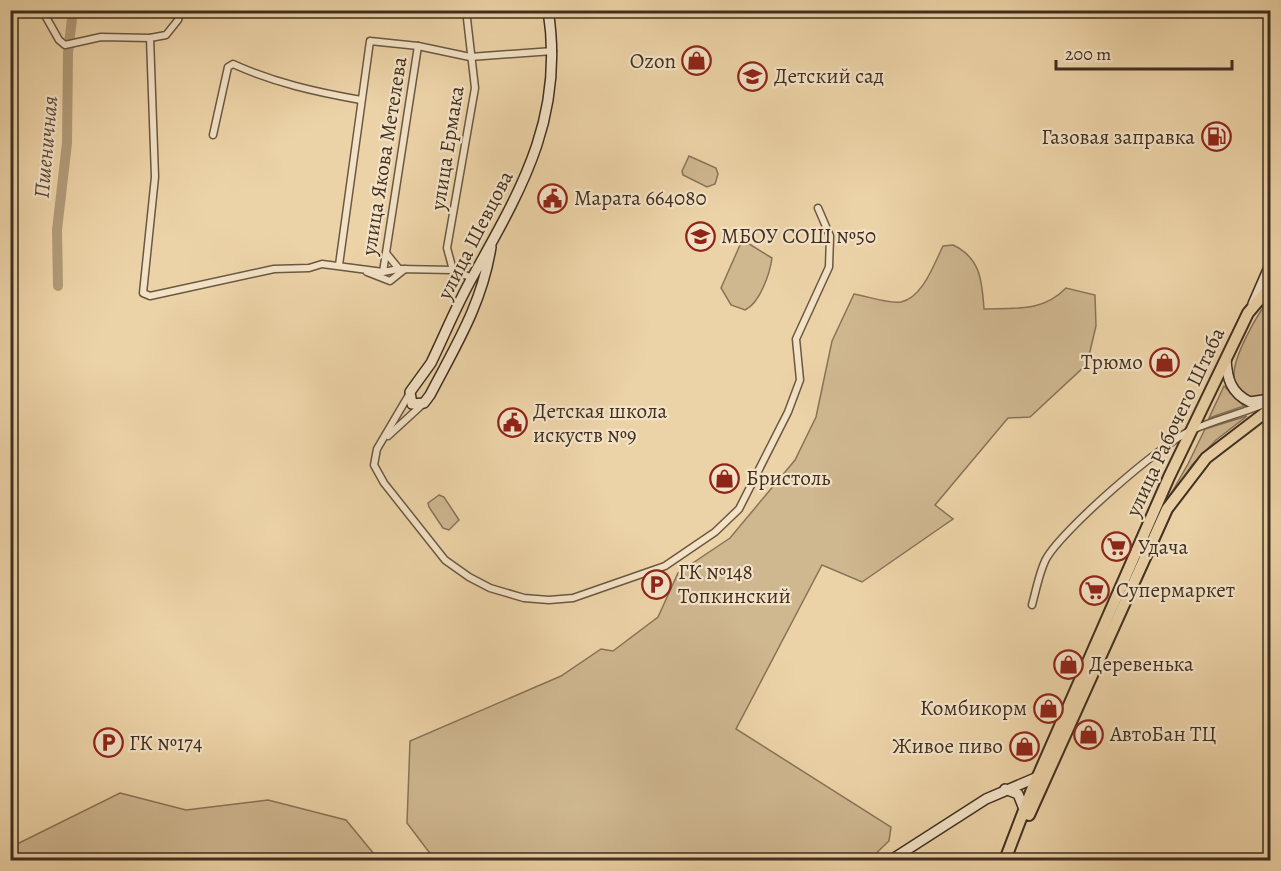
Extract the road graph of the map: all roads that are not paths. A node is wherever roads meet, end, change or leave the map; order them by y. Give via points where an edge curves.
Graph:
1 (42, 10) edge
2 (181, 10) edge
3 (466, 10) edge
4 (548, 10) edge
5 (150, 38) junction
6 (418, 46) junction
7 (553, 51) junction
8 (470, 57) junction
9 (361, 100) junction
10 (213, 135) dead end
11 (818, 208) dead end
12 (491, 247) junction
13 (386, 252) junction
14 (339, 265) junction
15 (1270, 265) edge
16 (355, 266) junction
17 (402, 269) junction
18 (453, 270) junction
19 (382, 272) junction
20 (472, 278) junction
21 (1270, 287) edge
22 (1248, 313) junction
23 (1226, 357) junction
24 (410, 392) junction
25 (1270, 400) edge
26 (424, 403) junction
27 (1270, 409) edge
28 (1191, 430) junction
29 (382, 441) junction
30 (1032, 605) dead end
31 (1049, 773) junction
32 (1038, 777) junction
33 (1005, 789) junction
34 (1040, 790) junction
35 (1024, 809) junction
36 (891, 861) edge
37 (1005, 861) edge
38 (1012, 861) edge

1 - 5 street via 65,45 101,37
2 - 5 street via 166,35
3 - 8 street, улица Ермака
4 - 7 main road, улица Шевцова
5 - 14 street via 155,177 143,293 169,293 274,269
6 - 8 street
6 - 9 street via 370,41
6 - 13 street, улица Якова Метелева
7 - 8 street
7 - 12 main road, улица Шевцова via 541,138
8 - 18 street, улица Ермака via 475,88 447,248
9 - 10 street via 305,90 233,64 228,67
9 - 14 street
11 - 29 street, улица Шевцова via 830,236 829,267 796,339 800,380 788,412 739,509 715,532 665,566 573,598 524,598 490,588 445,560 384,483 374,465
12 - 20 main road, улица Шевцова
12 - 26 main road via 481,293
13 - 17 street
13 - 19 street, улица Якова Метелева
14 - 16 street
15 - 22 main road, улица Рабочего Штаба
16 - 17 street via 390,280
16 - 19 street
17 - 18 street
17 - 19 street
18 - 20 street
20 - 24 main road, улица Шевцова via 431,363
21 - 22 main road
22 - 23 main road, улица Рабочего Штаба
23 - 25 main road via 1227,375 1234,391 1250,402
23 - 28 main road, улица Рабочего Штаба
24 - 26 main road via 412,404
24 - 29 street, улица Шевцова
25 - 28 street
26 - 29 street
27 - 31 main road, улица Рабочего Штаба via 1206,458 1167,509
28 - 30 street via 1166,445 1057,544 1046,560
28 - 32 main road, улица Рабочего Штаба
31 - 32 main road
31 - 34 main road, улица Рабочего Штаба
32 - 33 main road
32 - 34 main road
32 - 35 main road, улица Рабочего Штаба
33 - 35 main road via 1018,794
33 - 36 main road
34 - 38 main road, улица Рабочего Штаба
35 - 37 main road, улица Рабочего Штаба

